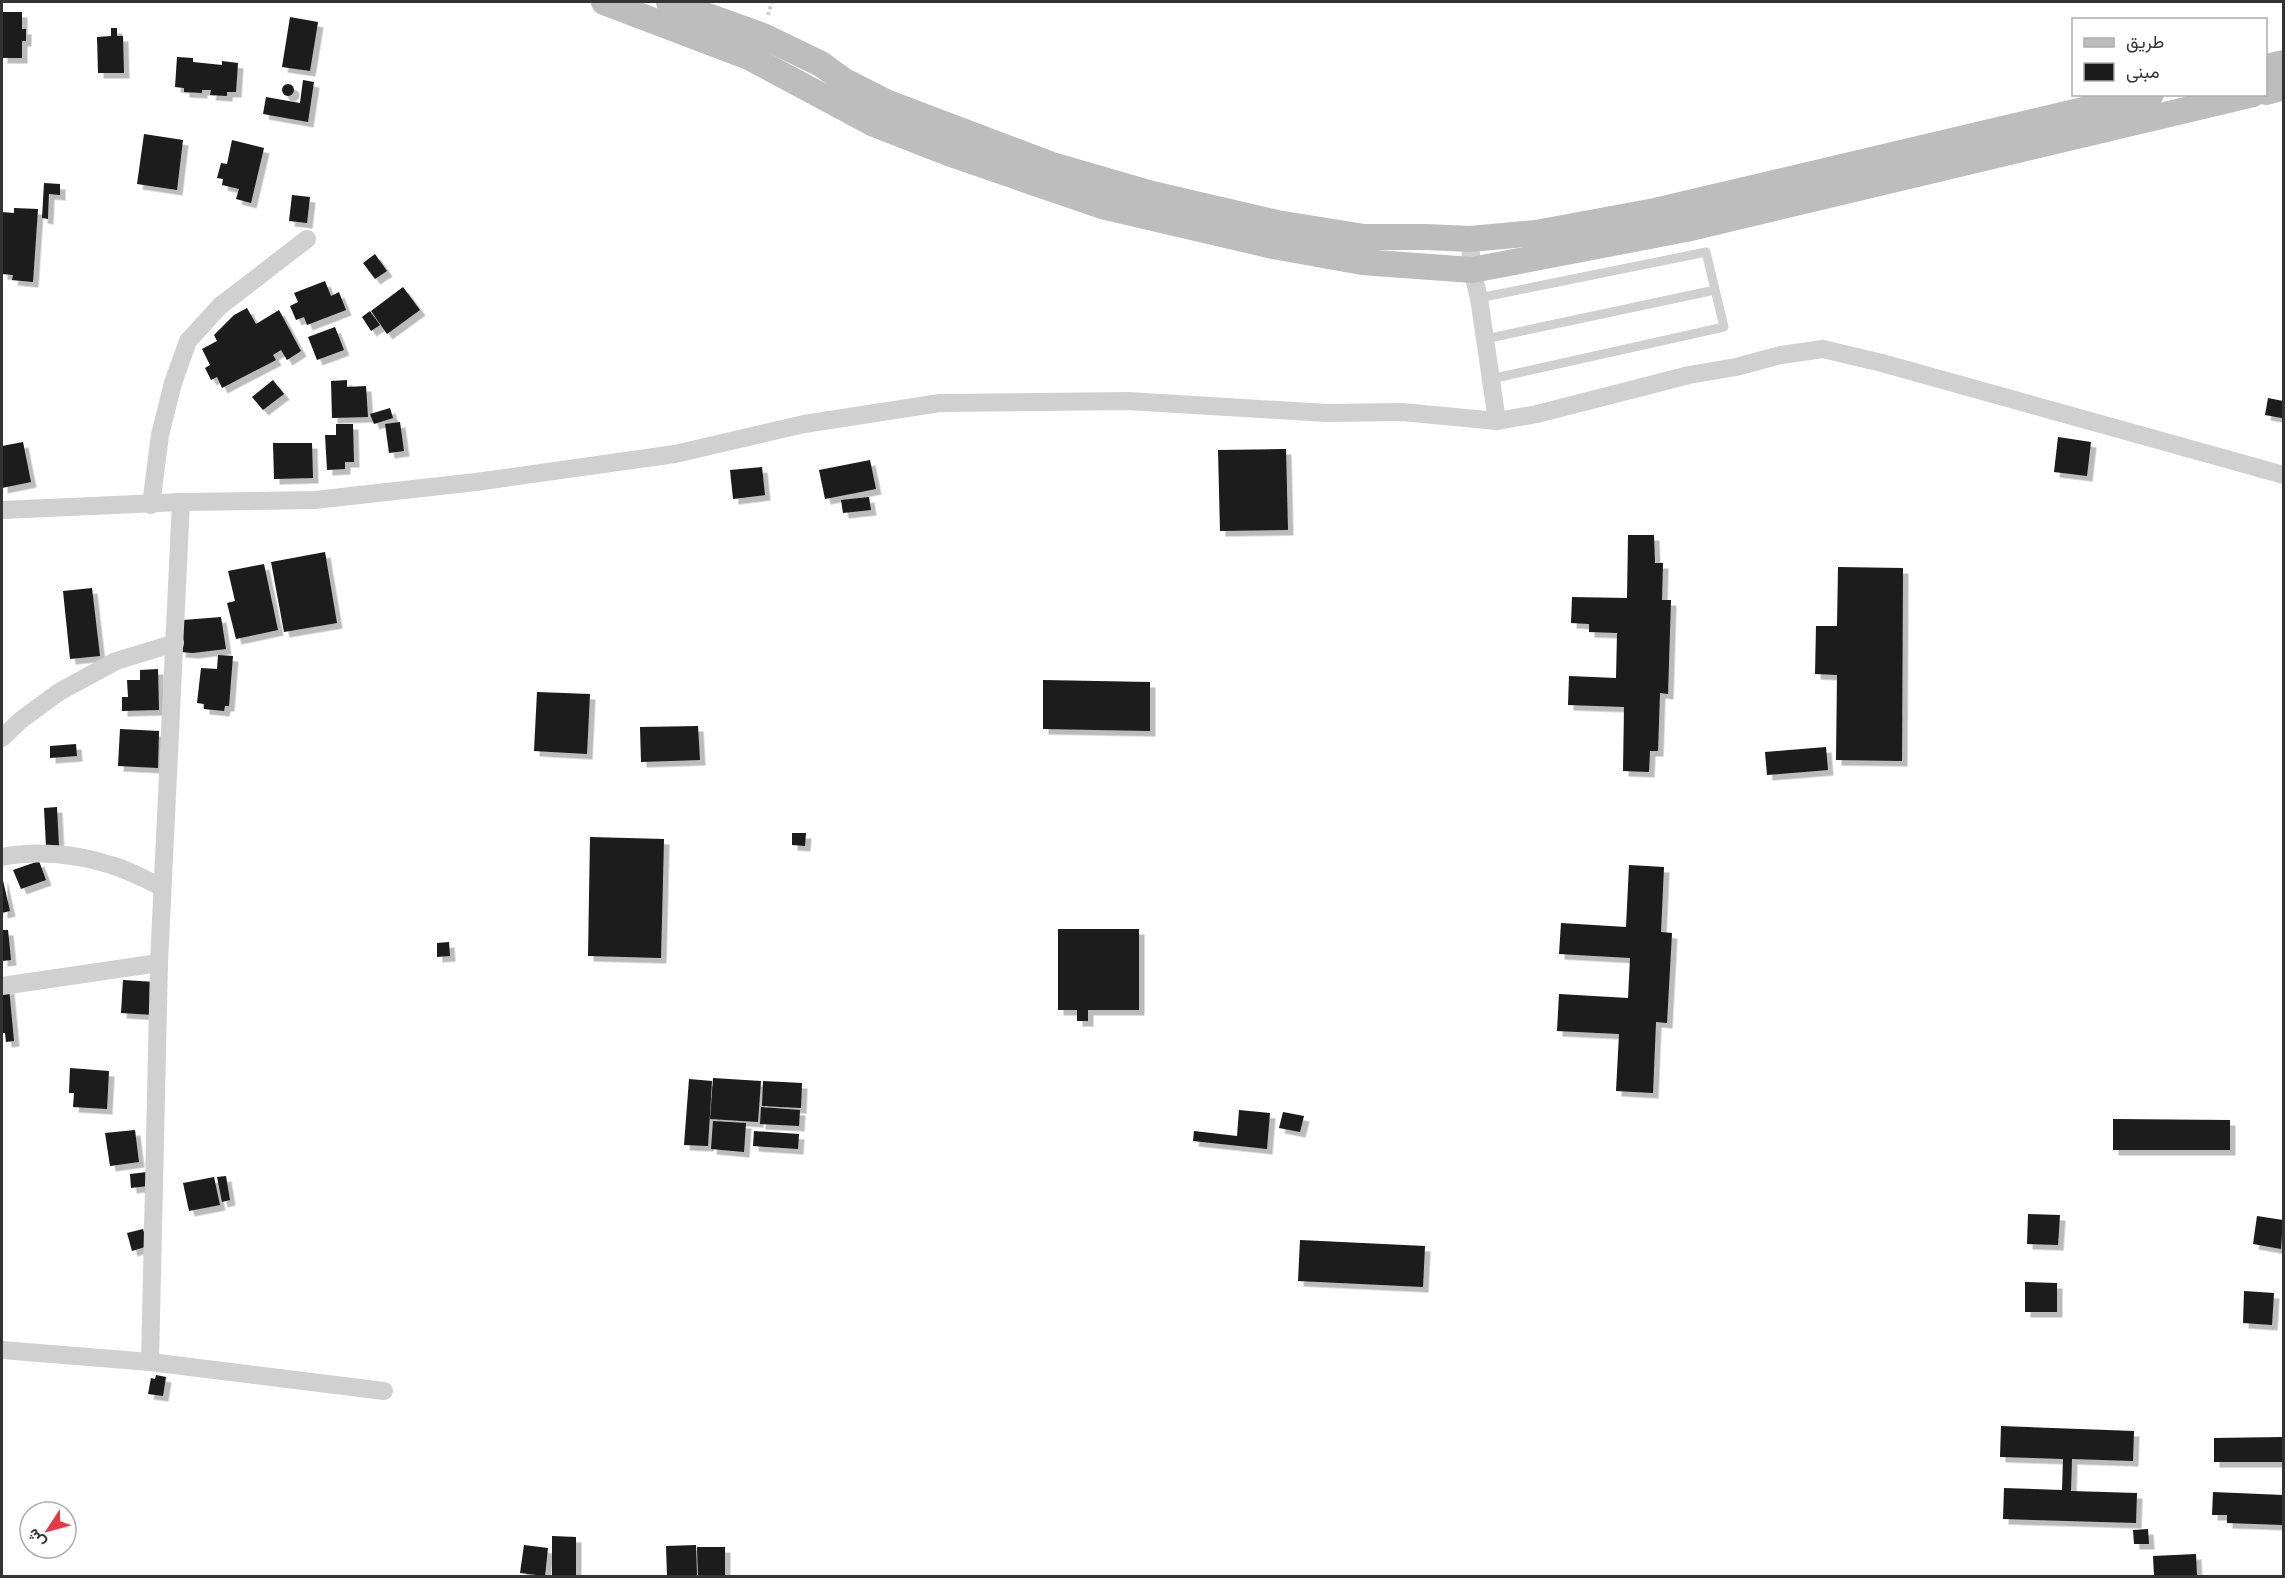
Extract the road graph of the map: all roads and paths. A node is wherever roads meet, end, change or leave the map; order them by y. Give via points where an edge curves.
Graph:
1 (604, 2) edge
2 (669, 2) edge
3 (2283, 63) edge
4 (2267, 67) edge
5 (2283, 87) edge
6 (2267, 91) edge
7 (2143, 96) edge
8 (2245, 96) edge
9 (308, 239) dead end
10 (1470, 239) junction
11 (1472, 270) junction
12 (1715, 290) junction
13 (1479, 298) junction
14 (1485, 339) junction
15 (1491, 379) junction
16 (1497, 421) junction
17 (2283, 475) edge
18 (181, 502) junction
19 (151, 505) junction
20 (2, 510) edge
21 (175, 643) junction
22 (2, 738) edge
23 (2, 857) edge
24 (162, 887) junction
25 (159, 963) junction
26 (2, 986) edge
27 (2, 1350) edge
28 (150, 1362) junction
29 (384, 1390) dead end

1 - 11 street via 749,57 874,124 1102,206 1250,241 1362,262
2 - 10 street via 763,36 888,103 1063,168 1152,194 1288,225 1364,237
3 - 4 street
5 - 6 street
7 - 10 street via 1655,211 1536,233
8 - 11 street via 1686,229
9 - 19 street via 220,306 188,340 159,435
10 - 11 street
11 - 13 street
12 - 13 lane via 1706,252
12 - 14 lane
12 - 15 lane via 1724,327
13 - 14 street
14 - 15 street
15 - 16 street
16 - 17 street via 1689,375 1824,349
16 - 18 street via 1402,412 1328,413 1128,401 940,403 804,424 675,454 476,482 315,500
18 - 19 street
18 - 21 street
19 - 20 street
21 - 22 street via 116,661 59,692
21 - 24 street
23 - 24 street via 57,854 111,865
24 - 25 street
25 - 26 street
25 - 28 street
27 - 28 street
28 - 29 street

